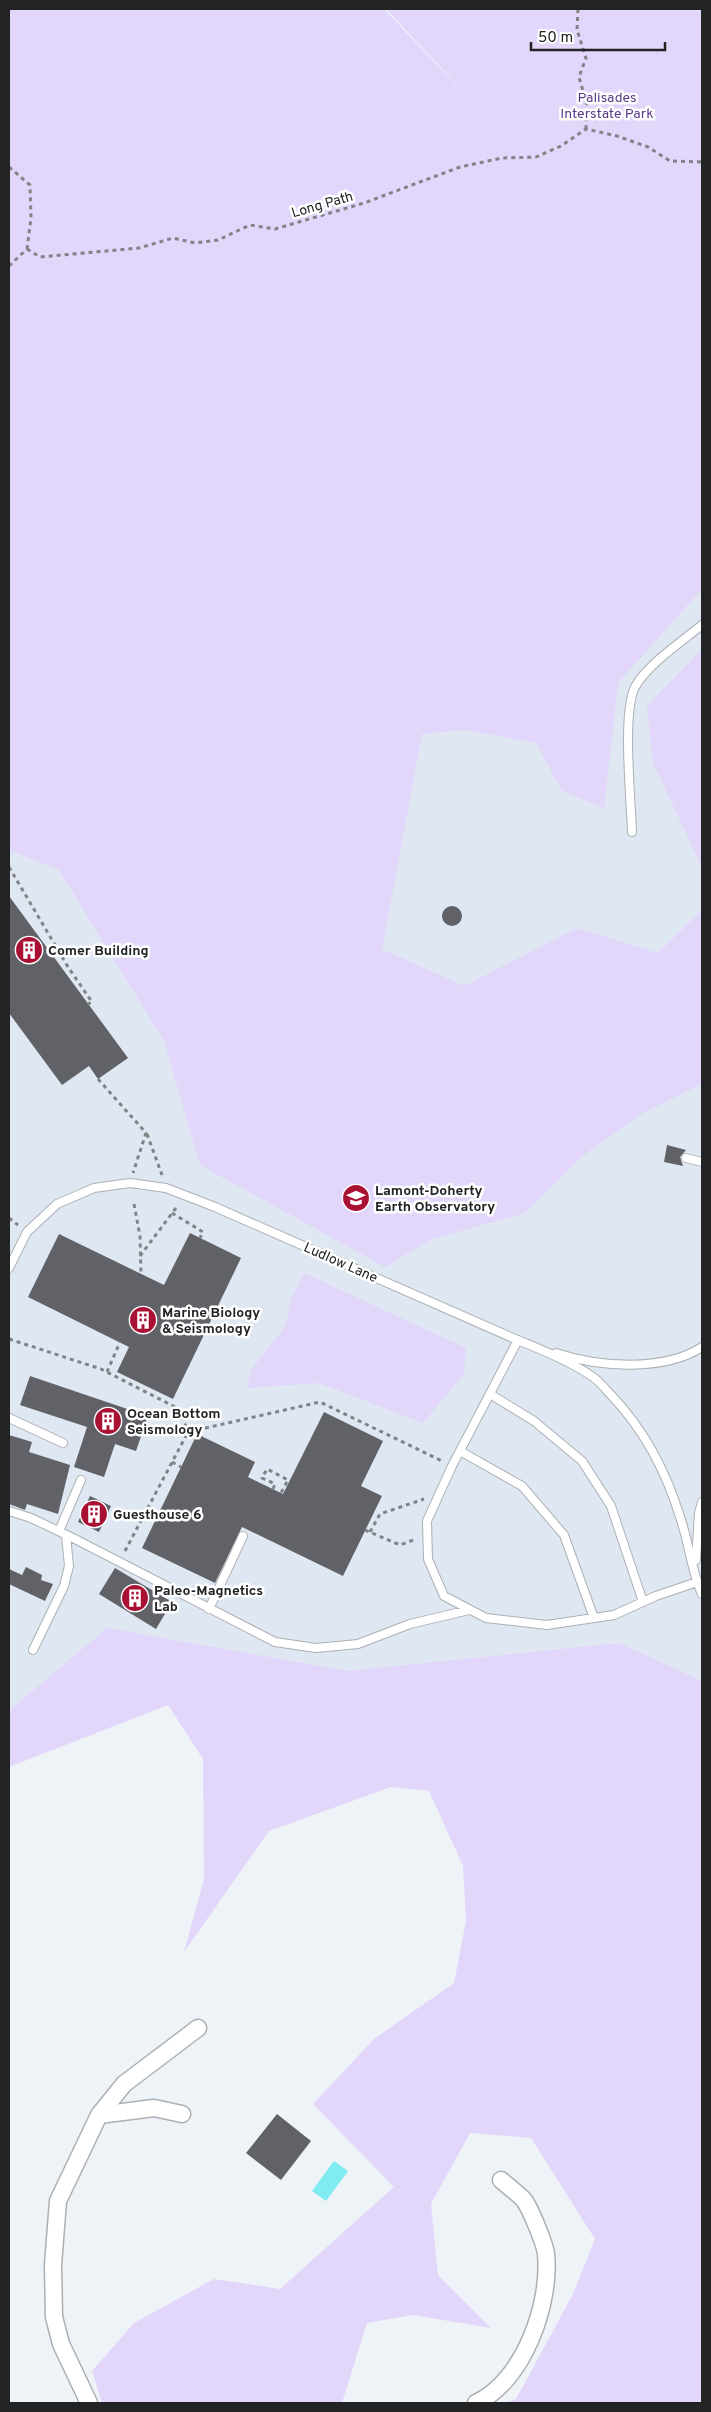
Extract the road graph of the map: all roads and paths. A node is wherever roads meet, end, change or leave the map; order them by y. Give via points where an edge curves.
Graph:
1 (578, 9) edge
2 (586, 129) junction
3 (702, 162) edge
4 (9, 167) edge
5 (27, 249) junction
6 (9, 266) edge
7 (702, 625) edge
8 (632, 832) dead end
9 (9, 867) edge
10 (88, 1004) dead end
11 (98, 1079) dead end
12 (146, 1134) junction
13 (686, 1158) dead end
14 (702, 1162) edge
15 (130, 1183) junction
16 (166, 1188) junction
17 (134, 1204) dead end
18 (176, 1208) dead end
19 (172, 1213) junction
20 (200, 1238) dead end
21 (140, 1257) junction
22 (9, 1268) edge
23 (141, 1274) dead end
24 (9, 1339) edge
25 (518, 1340) junction
26 (120, 1342) dead end
27 (702, 1347) edge
28 (106, 1372) junction
29 (490, 1394) junction
30 (9, 1418) edge
31 (188, 1432) junction
32 (63, 1443) dead end
33 (460, 1451) junction
34 (172, 1462) junction
35 (452, 1466) junction
36 (181, 1467) dead end
37 (81, 1480) dead end
38 (273, 1489) dead end
39 (281, 1493) dead end
40 (432, 1496) dead end
41 (702, 1502) edge
42 (9, 1511) edge
43 (370, 1532) dead end
44 (63, 1533) junction
45 (242, 1536) dead end
46 (120, 1562) junction
47 (697, 1582) junction
48 (702, 1594) edge
49 (643, 1602) junction
50 (209, 1609) junction
51 (469, 1610) junction
52 (594, 1618) junction
53 (33, 1650) dead end
54 (198, 2028) dead end
55 (182, 2114) dead end
56 (99, 2115) junction
57 (501, 2180) dead end
58 (88, 2403) edge
59 (476, 2403) edge

1 - 2 path via 578,30 586,58 580,77 586,105
2 - 3 path via 648,147 670,161
2 - 5 path, Long Path via 561,146 536,157 502,158 460,167 364,203 275,229 250,225 218,240 195,243 173,238 139,248 40,257
4 - 5 path via 30,185 31,218
5 - 6 path
7 - 8 lane via 661,657 635,688 628,722
9 - 10 path via 92,1002
11 - 12 path
12 - 15 path
12 - 16 path
13 - 14 lane
15 - 16 lane, Ludlow Lane
15 - 22 lane, Ludlow Lane via 94,1188 57,1204 27,1232
16 - 25 lane, Ludlow Lane
17 - 21 path
18 - 19 path
19 - 20 path via 203,1232
19 - 21 path
21 - 23 path
24 - 28 path
25 - 27 lane, Ludlow Lane via 560,1355 606,1364 644,1364 689,1355
25 - 29 lane
25 - 47 lane via 560,1358 594,1378 624,1409 648,1442 669,1482
26 - 28 path
28 - 31 path via 179,1409
29 - 33 lane
29 - 49 lane via 534,1421 582,1461 610,1506
30 - 32 lane
31 - 34 path
31 - 35 path via 320,1402
33 - 35 lane
33 - 52 lane via 522,1486 564,1535
34 - 36 path
34 - 46 path
35 - 51 lane via 427,1521 428,1559 444,1596
37 - 44 lane
38 - 39 path via 276,1484 262,1478 267,1469 288,1480
40 - 43 path via 380,1514
41 - 47 lane via 695,1548
42 - 44 lane
44 - 46 lane
44 - 53 lane via 69,1566 64,1586
45 - 50 lane
46 - 50 lane
47 - 48 lane
47 - 49 lane
49 - 52 lane
50 - 51 lane via 275,1642 316,1648 358,1644 410,1624
51 - 52 lane via 486,1618 547,1625
54 - 56 street via 124,2084
55 - 56 street via 154,2108
56 - 58 street via 58,2201 53,2265 54,2317 61,2344
57 - 59 street via 525,2202 546,2252 546,2288 534,2335 519,2361 502,2382

